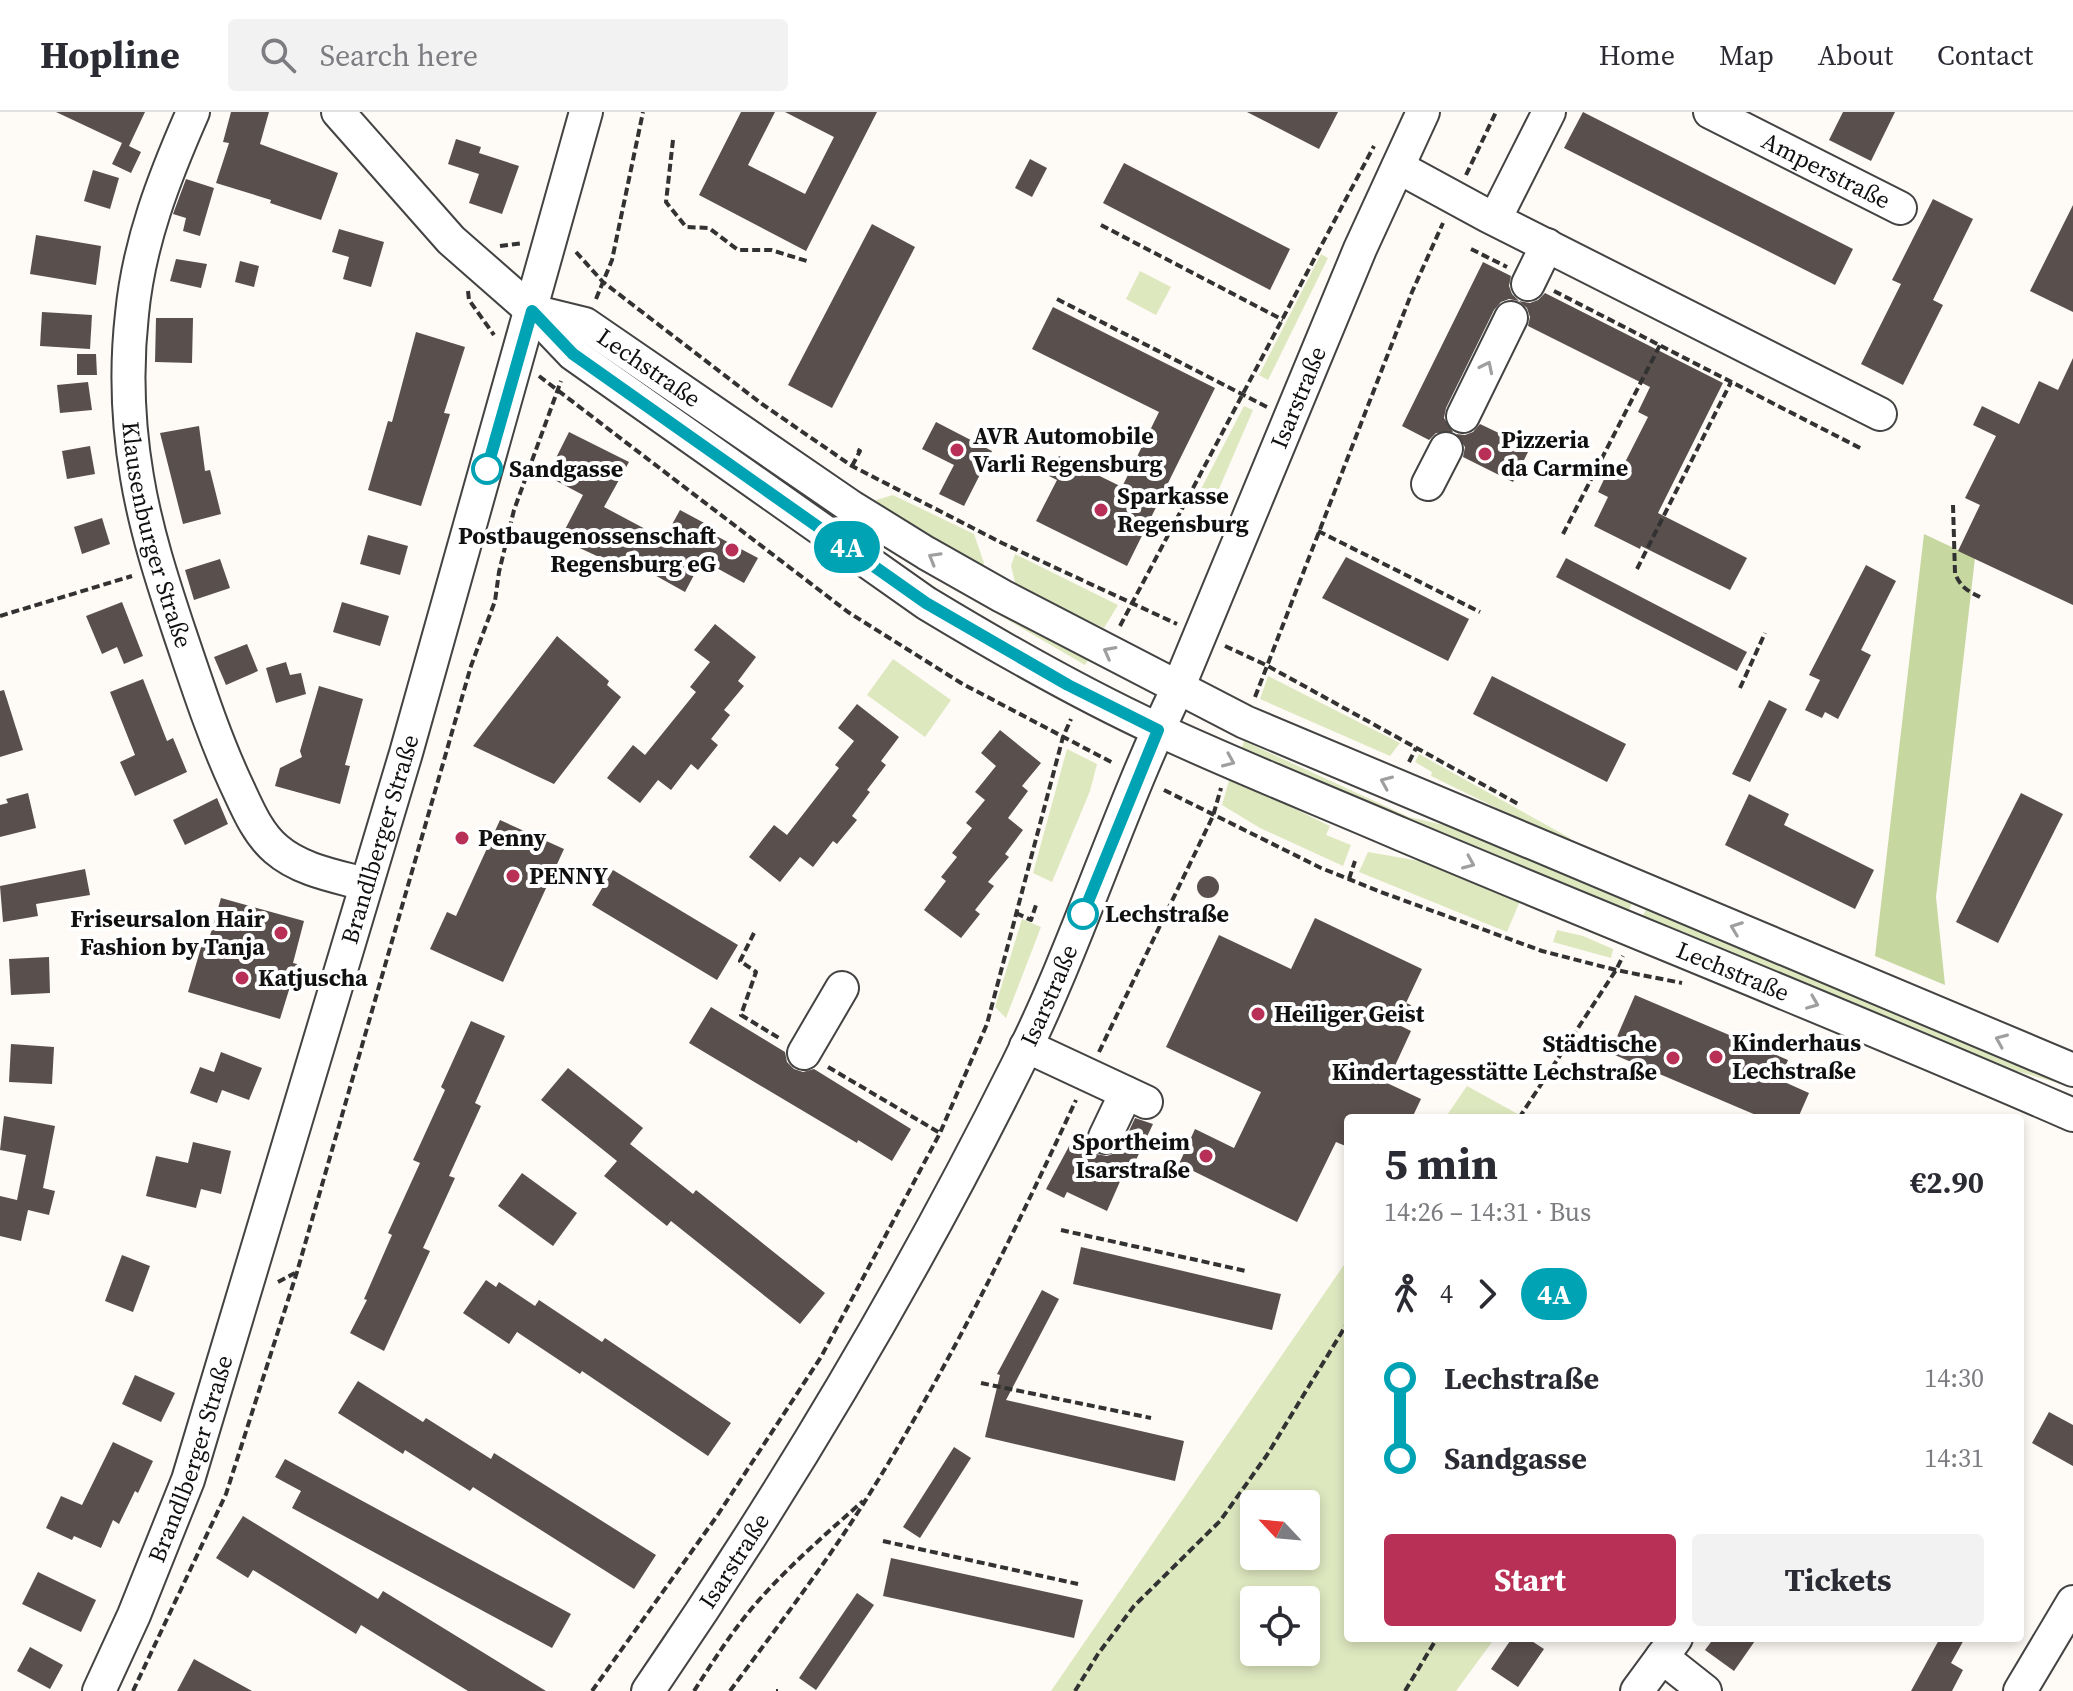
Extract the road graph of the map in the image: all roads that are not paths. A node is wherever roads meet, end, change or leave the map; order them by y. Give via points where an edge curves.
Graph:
1 (193, 112) edge
2 (338, 112) edge
3 (586, 112) edge
4 (1423, 112) edge
5 (1549, 112) edge
6 (1710, 112) edge
7 (1398, 167) junction
8 (1900, 208) dead end
9 (1495, 219) junction
10 (1547, 245) junction
11 (1529, 282) road end
12 (532, 311) junction
13 (1511, 318) dead end
14 (579, 339) junction
15 (1880, 414) dead end
16 (1463, 416) dead end
17 (1446, 449) dead end
18 (1428, 484) dead end
19 (1178, 688) junction
20 (1158, 730) junction
21 (365, 884) junction
22 (842, 988) dead end
23 (1026, 1046) junction
24 (804, 1053) dead end
25 (2073, 1070) edge
26 (2073, 1115) edge
27 (1105, 1137) dead end
28 (2073, 1602) edge
29 (1669, 1648) edge
30 (99, 1691) edge
31 (648, 1691) edge
32 (1637, 1691) edge
33 (1705, 1691) edge
34 (2020, 1691) edge

1 - 21 street, Klausenburger Straße via 163,179 131,315 131,425 137,477 158,568 204,708 262,834 296,862
2 - 12 street via 451,240
3 - 12 street, Brandlberger Straße
4 - 7 street, Isarstraße
5 - 9 street
6 - 8 street, Amperstraße
7 - 9 street
7 - 19 street, Isarstraße
9 - 10 street
10 - 11 street
10 - 15 street
12 - 14 street, Lechstraße
12 - 21 street, Brandlberger Straße
16 -> 13 street
19 -> 14 street, Lechstraße via 1002,596
14 - 20 street, Lechstraße via 926,603
17 - 18 street
19 - 20 street, Isarstraße
25 -> 19 street, Lechstraße via 1262,730
20 - 23 street, Isarstraße
20 -> 26 street, Lechstraße
21 - 30 street, Brandlberger Straße via 188,1480
22 - 24 street
23 - 27 street via 1136,1098
23 - 31 street, Isarstraße via 812,1438
28 - 34 street
29 - 32 street
29 - 33 street

